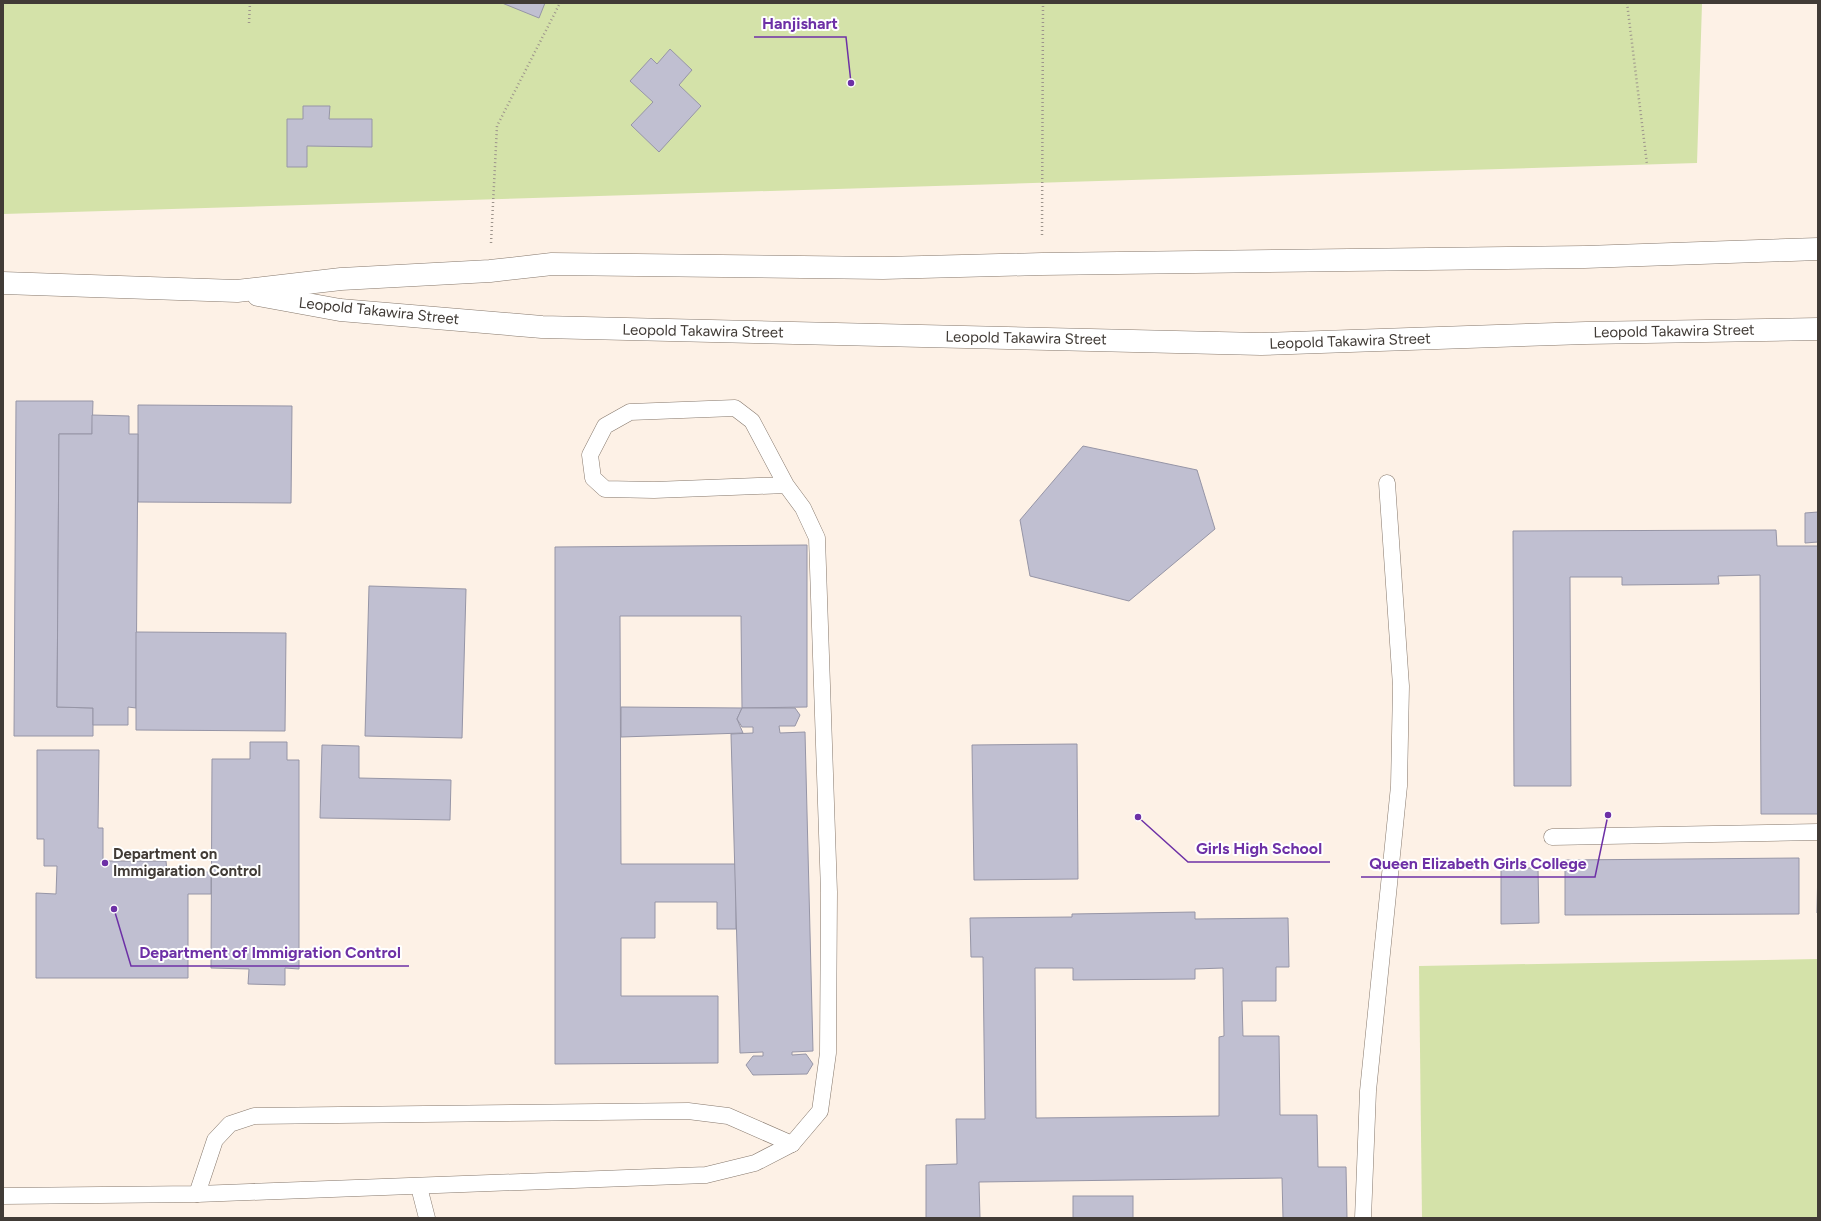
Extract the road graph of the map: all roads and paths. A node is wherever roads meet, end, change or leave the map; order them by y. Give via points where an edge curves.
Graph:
1 (250, 3) edge
2 (560, 3) edge
3 (1043, 3) edge
4 (1627, 3) edge
5 (249, 23) dead end
6 (1647, 164) dead end
7 (1818, 248) edge
8 (1042, 264) junction
9 (490, 271) junction
10 (3, 283) edge
11 (237, 291) junction
12 (1818, 328) edge
13 (1387, 484) dead end
14 (786, 485) junction
15 (1818, 832) edge
16 (1552, 837) dead end
17 (792, 1144) junction
18 (419, 1187) junction
19 (197, 1194) junction
20 (3, 1196) edge
21 (428, 1218) edge
22 (1363, 1218) edge

1 - 5 path
2 - 9 path via 497,126
3 - 8 path
4 - 6 path
7 - 8 main road, Leopold Takawira Street via 1585,258
8 - 9 main road, Leopold Takawira Street via 883,268 552,264
9 - 11 main road, Leopold Takawira Street via 341,280
10 - 11 main road, Leopold Takawira Street
11 - 12 main road, Leopold Takawira Street via 340,310 558,327 1261,344 1586,332
13 - 22 lane via 1401,686 1399,786 1368,1091
14 - 14 lane via 752,421 735,408 630,412 605,426 590,455 593,478 605,489 654,490
14 - 17 lane via 803,508 817,538 829,892 828,1053 820,1111
15 - 16 lane
17 - 18 lane via 755,1163 706,1176
17 - 19 lane via 728,1116 688,1111 254,1116 230,1124 215,1140
18 - 19 lane
18 - 21 lane
19 - 20 lane

